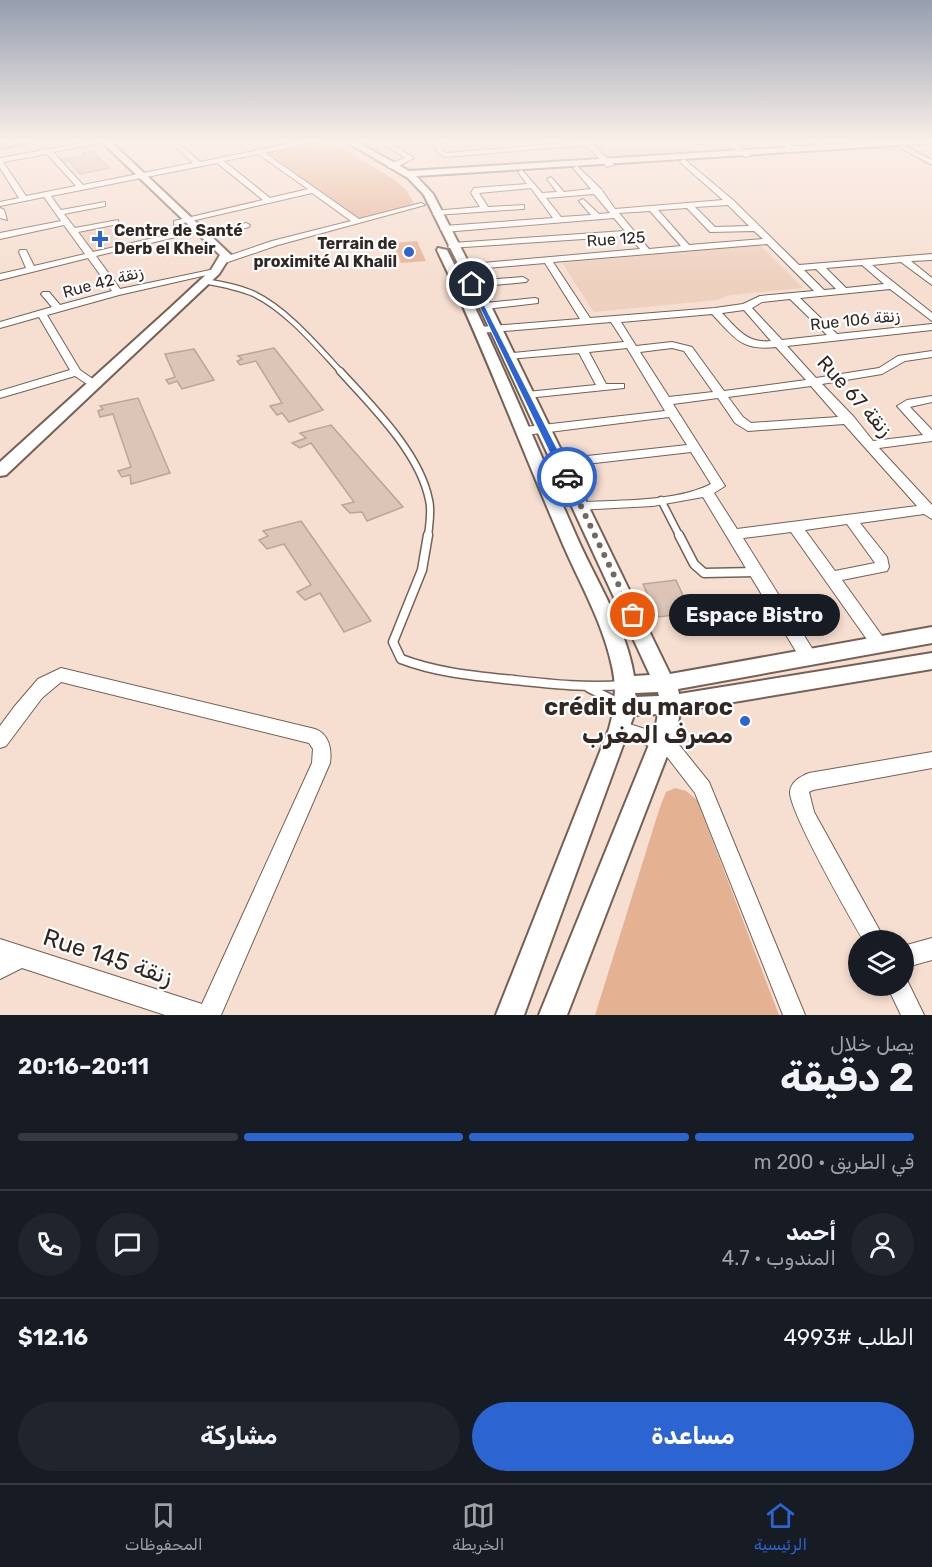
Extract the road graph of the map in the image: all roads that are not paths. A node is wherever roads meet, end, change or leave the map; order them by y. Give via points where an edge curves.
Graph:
1 (17, 188) edge
2 (79, 188) edge
3 (140, 188) edge
4 (155, 188) edge
5 (253, 188) edge
6 (412, 188) edge
7 (491, 188) edge
8 (533, 188) edge
9 (558, 188) edge
10 (596, 188) edge
11 (717, 188) edge
12 (315, 190) joint
13 (598, 191) junction
14 (562, 194) junction
15 (46, 195) junction
16 (539, 196) junction
17 (24, 199) junction
18 (269, 201) junction
19 (583, 201) dead end
20 (730, 202) junction
21 (0, 204) edge
22 (102, 204) dead end
23 (689, 205) junction
24 (521, 207) dead end
25 (652, 208) junction
26 (427, 209) junction
27 (485, 209) junction
28 (59, 213) junction
29 (615, 213) junction
30 (597, 217) junction
31 (189, 220) junction
32 (559, 220) junction
33 (115, 222) dead end
34 (358, 222) junction
35 (64, 223) junction
36 (177, 223) junction
37 (246, 225) dead end
38 (757, 228) junction
39 (444, 229) junction
40 (72, 231) junction
41 (186, 232) junction
42 (202, 232) junction
43 (632, 233) junction
44 (0, 236) edge
45 (770, 241) junction
46 (452, 246) junction
47 (687, 248) junction
48 (23, 252) dead end
49 (647, 252) junction
50 (89, 255) junction
51 (932, 257) edge
52 (547, 259) junction
53 (902, 260) junction
54 (864, 263) junction
55 (464, 267) junction
56 (819, 267) junction
57 (798, 268) junction
58 (31, 269) junction
59 (213, 271) junction
60 (0, 277) edge
61 (523, 280) dead end
62 (932, 282) edge
63 (472, 284) junction
64 (892, 286) junction
65 (843, 290) junction
66 (118, 292) junction
67 (821, 292) junction
68 (46, 294) dead end
69 (791, 295) junction
70 (535, 302) dead end
71 (485, 306) junction
72 (746, 307) junction
73 (58, 309) junction
74 (716, 311) junction
75 (42, 314) junction
76 (615, 320) junction
77 (587, 322) junction
78 (0, 326) edge
79 (931, 326) edge
80 (488, 330) junction
81 (833, 336) junction
82 (782, 344) junction
83 (633, 347) junction
84 (582, 350) junction
85 (927, 355) edge
86 (508, 356) junction
87 (932, 364) edge
88 (76, 372) junction
89 (815, 381) junction
90 (94, 384) junction
91 (620, 386) dead end
92 (603, 388) junction
93 (0, 395) edge
94 (527, 395) junction
95 (721, 396) junction
96 (932, 399) edge
97 (667, 400) junction
98 (674, 413) junction
99 (850, 420) junction
100 (544, 428) junction
101 (525, 431) junction
102 (932, 437) edge
103 (872, 445) junction
104 (696, 448) junction
105 (560, 463) junction
106 (0, 471) edge
107 (706, 492) junction
108 (661, 500) junction
109 (582, 507) junction
110 (930, 512) edge
111 (851, 520) junction
112 (796, 528) junction
113 (594, 534) junction
114 (732, 535) junction
115 (568, 538) junction
116 (756, 572) junction
117 (831, 577) junction
118 (932, 635) edge
119 (879, 644) junction
120 (810, 658) junction
121 (932, 661) edge
122 (589, 688) junction
123 (668, 693) junction
124 (624, 707) junction
125 (0, 740) edge
126 (661, 742) junction
127 (932, 760) edge
128 (869, 930) edge
129 (932, 950) edge
130 (10, 953) edge
131 (914, 954) edge
132 (0, 968) edge
133 (903, 996) edge
134 (200, 1015) edge
135 (209, 1015) edge
136 (510, 1015) edge
137 (554, 1015) edge
138 (794, 1015) edge
139 (913, 1015) edge

1 - 17 street
2 - 15 street
3 - 36 street
4 - 31 street
5 - 18 street
6 - 26 street
7 - 27 street via 475,193
8 - 16 street
9 - 14 street
10 - 13 street
11 - 20 street
12 - 18 street
12 - 34 street
13 - 14 street
13 - 29 street
14 - 16 street
15 - 17 street
15 - 28 street
16 - 32 street
17 - 21 street
18 - 31 street
19 - 30 street
20 - 23 street
20 - 38 street
22 - 28 street
23 - 25 street
23 - 38 street via 711,229
24 - 27 street, Rue 42 زنقة
25 - 29 street
25 - 47 street
26 - 27 street, Rue 42 زنقة
26 - 34 street, Rue 42 زنقة via 398,211
26 - 39 street
26 - 80 street
28 - 35 street
29 - 30 street
29 - 43 street
30 - 32 street
31 - 36 street
31 - 42 street
32 - 39 street
33 - 40 street
34 - 59 street, Rue 42 زنقة via 275,243
35 - 40 street
35 - 44 street
36 - 41 street
37 - 42 street
38 - 45 street
39 - 46 street
40 - 50 street
41 - 42 street
41 - 50 street
41 - 59 street via 214,257
42 - 59 street via 226,255
43 - 46 street
43 - 49 street
45 - 47 street, Rue 125
45 - 57 street
46 - 55 street
47 - 49 street, Rue 125
48 - 58 street
49 - 52 street, Rue 125
50 - 58 street
50 - 66 street
51 - 53 street
52 - 55 street, Rue 125
52 - 77 street
53 - 54 street
53 - 62 street
54 - 56 street
54 - 64 street
55 - 63 street
56 - 57 street
56 - 65 street
57 - 67 street
58 - 60 street
59 - 66 street, Rue 42 زنقة
59 - 90 street
59 - 122 lane via 270,304 371,406 400,439 420,471 430,502 423,569 393,642 401,659 454,674
61 - 63 street
63 - 71 street
64 - 65 street
64 - 79 street
65 - 67 street
66 - 73 street, Rue 42 زنقة
67 - 69 street
68 - 73 street
69 - 72 street via 760,299
69 - 81 street
70 - 71 street
71 - 80 street
72 - 74 street
72 - 82 street, Rue 67 زنقة
73 - 75 street, Rue 42 زنقة
74 - 76 street
74 - 82 street, Rue 106 زنقة via 746,342
75 - 78 street, Rue 42 زنقة
75 - 88 street
76 - 77 street
76 - 83 street
77 - 80 street
79 - 81 street, Rue 106 زنقة
80 - 86 street
80 - 101 street
81 - 82 street, Rue 106 زنقة
82 - 89 street, Rue 67 زنقة
83 - 84 street
83 - 95 street via 684,347
83 - 97 street
84 - 86 street
84 - 92 street
85 - 87 street
85 - 89 street via 902,358 882,371
86 - 94 street
88 - 90 street
88 - 93 street
89 - 95 street
89 - 99 street, Rue 67 زنقة
90 - 106 street
91 - 92 street
92 - 94 street
94 - 100 street
95 - 97 street
95 - 99 street via 739,420 754,428
96 - 102 street via 903,406
97 - 98 street
98 - 100 street
98 - 104 street
99 - 103 street, Rue 67 زنقة
100 - 101 street
100 - 105 street
101 - 115 street
102 - 103 street
103 - 110 street, Rue 67 زنقة
104 - 105 street
104 - 107 street via 718,482 716,488
105 - 109 street
107 - 108 street
107 - 114 street
108 - 109 street
108 - 116 lane via 694,564 704,573
109 - 113 street
110 - 111 street
111 - 112 street
111 - 117 street via 882,561 882,567
112 - 114 street
112 - 117 street
113 - 115 street
113 - 123 street
114 - 116 street
115 - 124 street via 614,640
116 - 120 street
117 - 119 street
118 - 119 street
119 - 120 street
120 - 123 street
121 - 123 street
122 - 124 lane
122 - 124 lane
123 - 124 street
123 - 126 street
124 - 126 street
124 - 136 street
125 - 135 street via 47,681 61,675 319,741 323,751 321,763
126 - 137 street
126 - 138 street via 689,767 702,788
127 - 128 street via 809,782 801,787 799,793 806,815
129 - 131 street
130 - 132 street
130 - 134 street, Rue 145 زنقة
133 - 139 street

